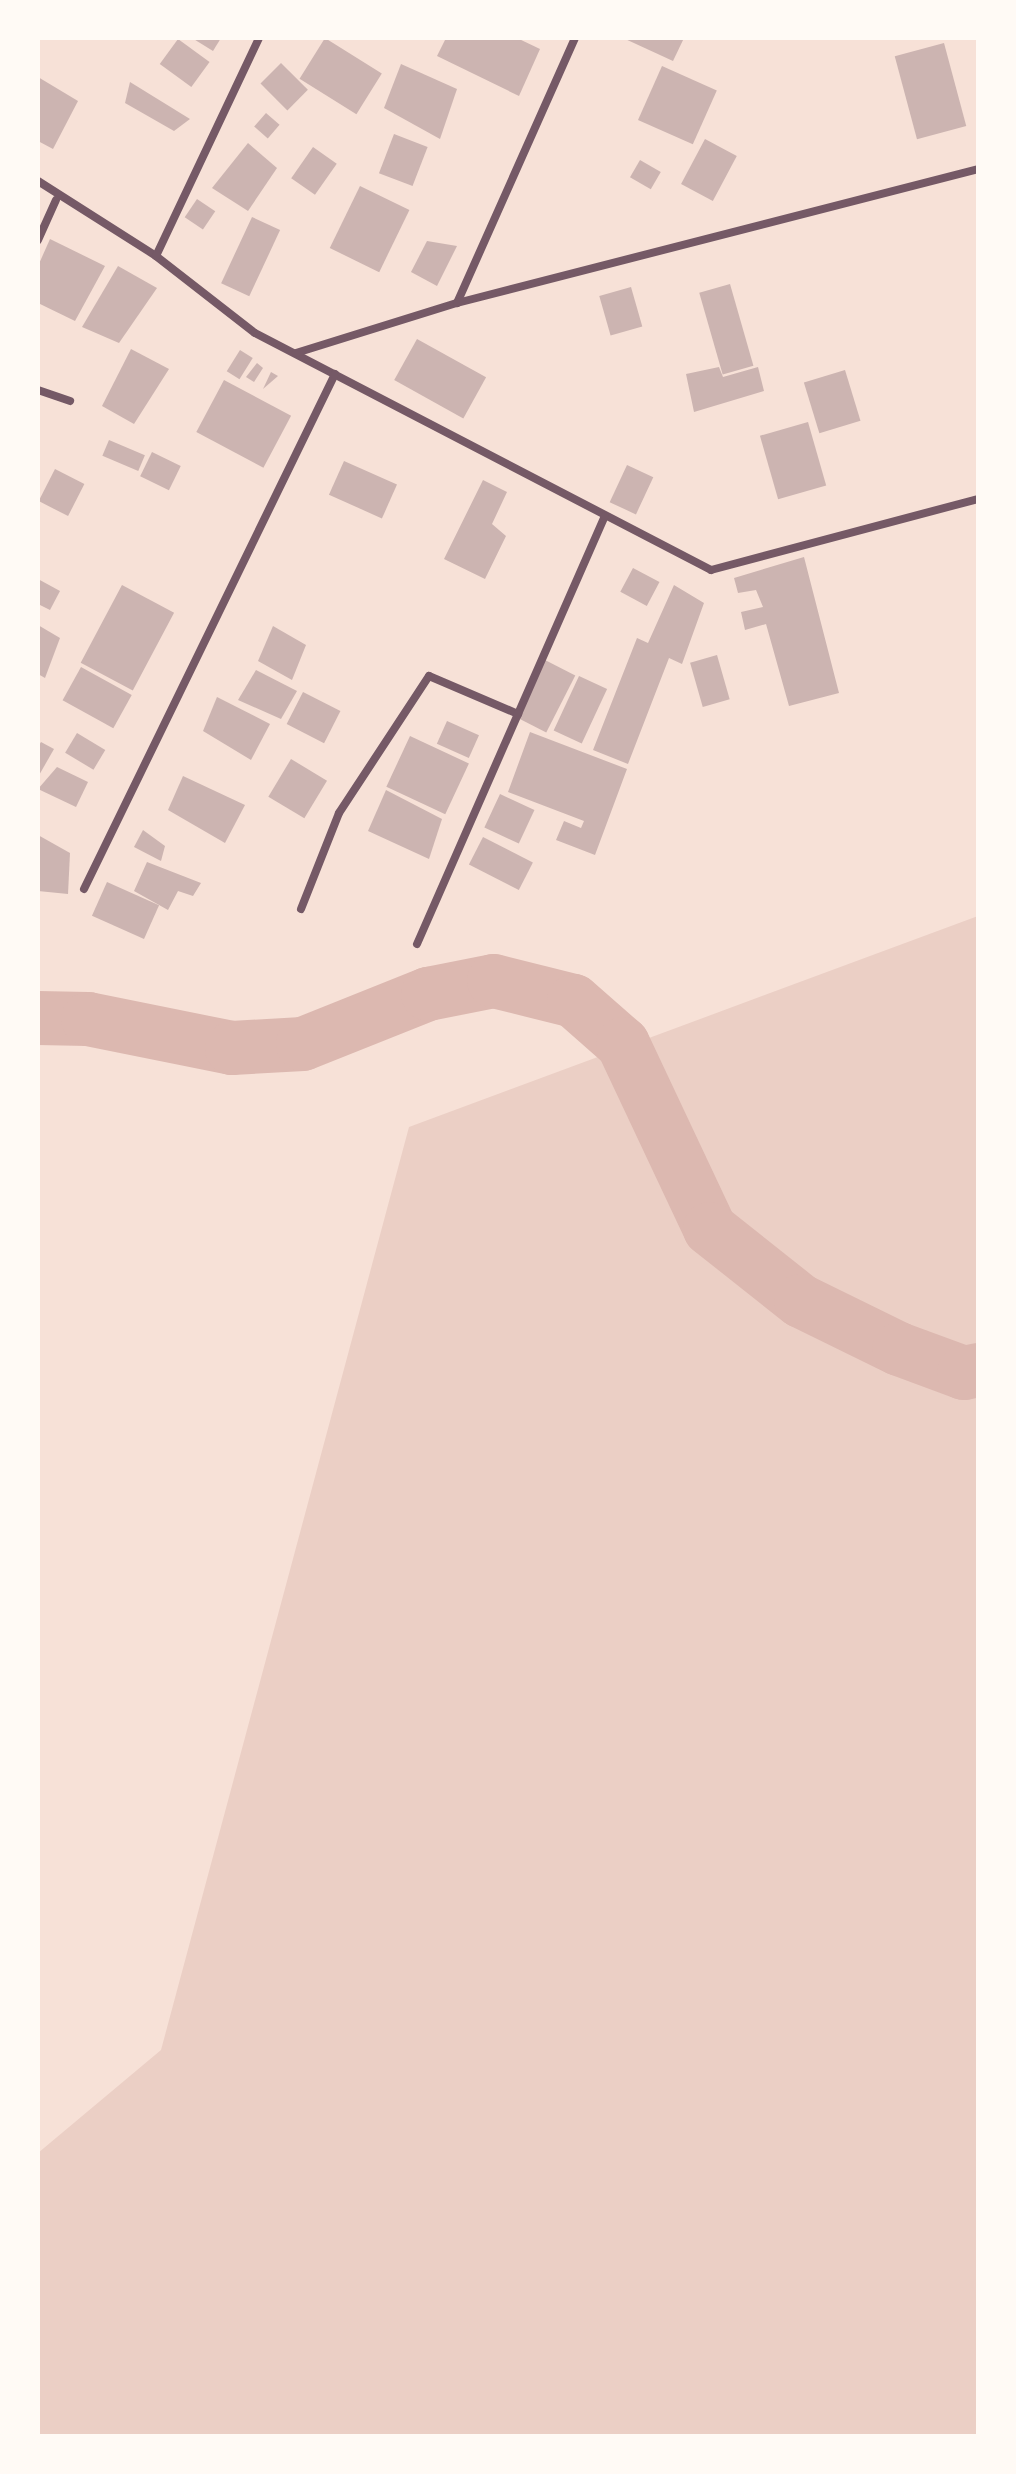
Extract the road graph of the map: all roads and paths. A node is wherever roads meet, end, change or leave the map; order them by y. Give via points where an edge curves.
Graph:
1 (259, 38) edge
2 (575, 38) edge
3 (978, 169) edge
4 (38, 181) edge
5 (56, 200) junction
6 (38, 240) edge
7 (156, 256) junction
8 (457, 303) junction
9 (296, 353) junction
10 (335, 374) junction
11 (38, 390) edge
12 (70, 401) dead end
13 (978, 499) edge
14 (605, 516) junction
15 (518, 714) junction
16 (84, 889) dead end
17 (301, 909) dead end
18 (417, 944) dead end

1 - 7 street
2 - 8 street
3 - 8 street
4 - 5 street
5 - 6 street
5 - 7 street
7 - 9 street via 255,333
8 - 9 street
9 - 10 street
10 - 14 street
10 - 16 street
11 - 12 street
13 - 14 street via 711,570
14 - 15 street
15 - 17 street via 429,676 339,813
15 - 18 street

